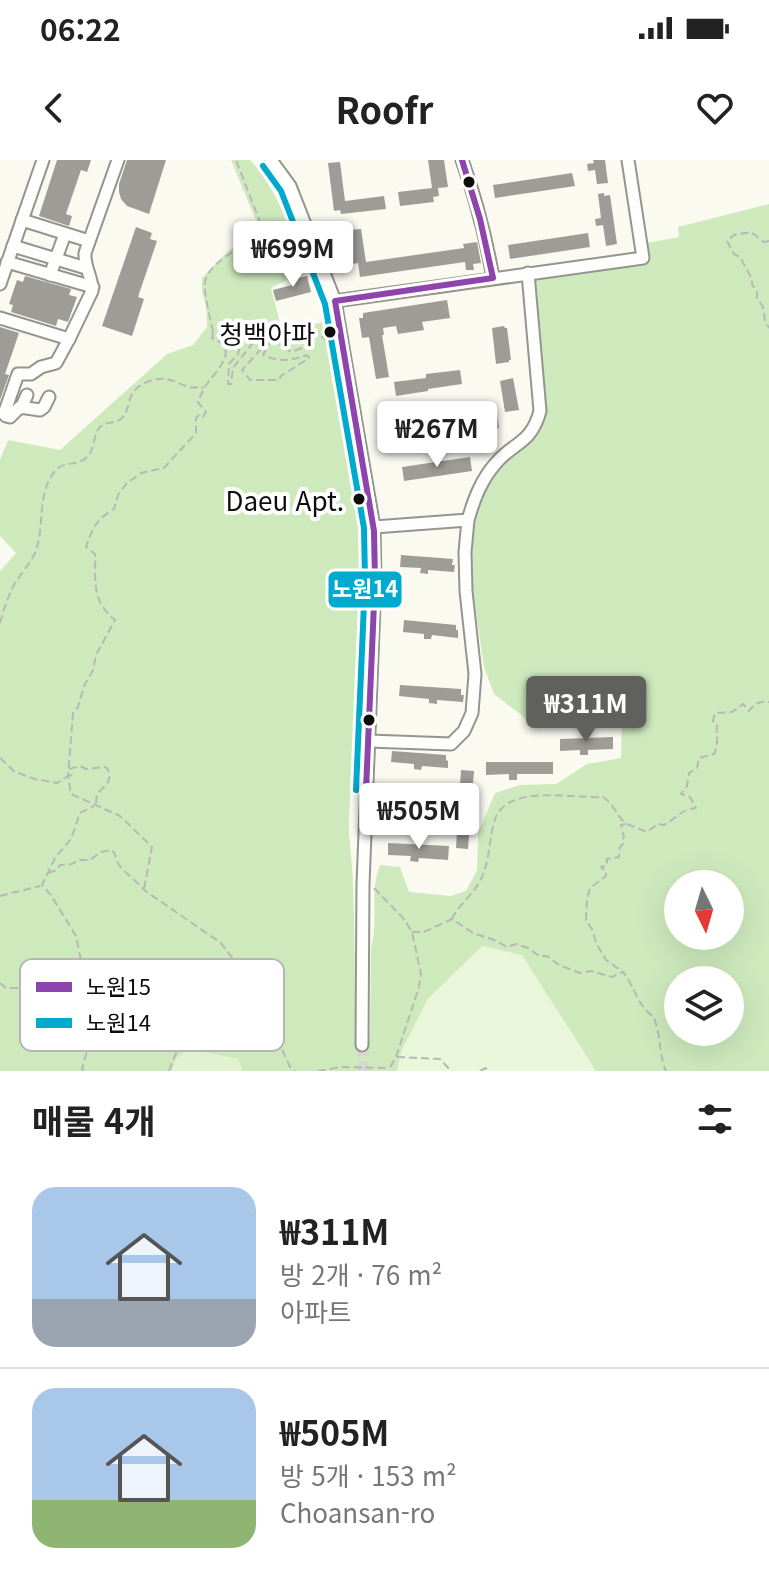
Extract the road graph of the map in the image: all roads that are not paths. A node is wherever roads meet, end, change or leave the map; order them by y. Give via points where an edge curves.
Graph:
1 (43, 160) edge
2 (118, 160) edge
3 (271, 160) edge
4 (462, 160) edge
5 (628, 160) edge
6 (22, 220) junction
7 (65, 234) junction
8 (89, 241) junction
9 (13, 246) junction
10 (56, 259) junction
11 (7, 262) junction
12 (86, 268) junction
13 (528, 273) junction
14 (50, 275) junction
15 (493, 278) junction
16 (0, 284) edge
17 (93, 287) junction
18 (335, 301) junction
19 (0, 318) edge
20 (69, 339) junction
21 (27, 395) dead end
22 (49, 397) dead end
23 (21, 408) junction
24 (468, 520) junction
25 (374, 527) junction
26 (369, 741) junction
27 (362, 1045) tunnel mouth

1 - 6 street
2 - 8 street
3 - 18 street via 290,186
4 - 15 street
5 - 13 street via 643,258
6 - 7 street
6 - 9 street
7 - 8 street
7 - 10 street
8 - 12 street
9 - 10 street
9 - 11 street
10 - 12 street
10 - 14 street
11 - 14 street
11 - 16 street
12 - 17 street
13 - 15 street
13 - 24 street via 540,411 529,436 498,460 482,481
14 - 17 street
15 - 18 street
17 - 20 street
18 - 25 street
19 - 20 street
20 - 23 street via 56,363 16,376 4,414 10,417
21 - 23 street
22 - 23 street via 40,410
24 - 25 street
24 - 26 street via 466,591 475,674 472,713 464,731 451,744
25 - 26 street
26 - 27 street

